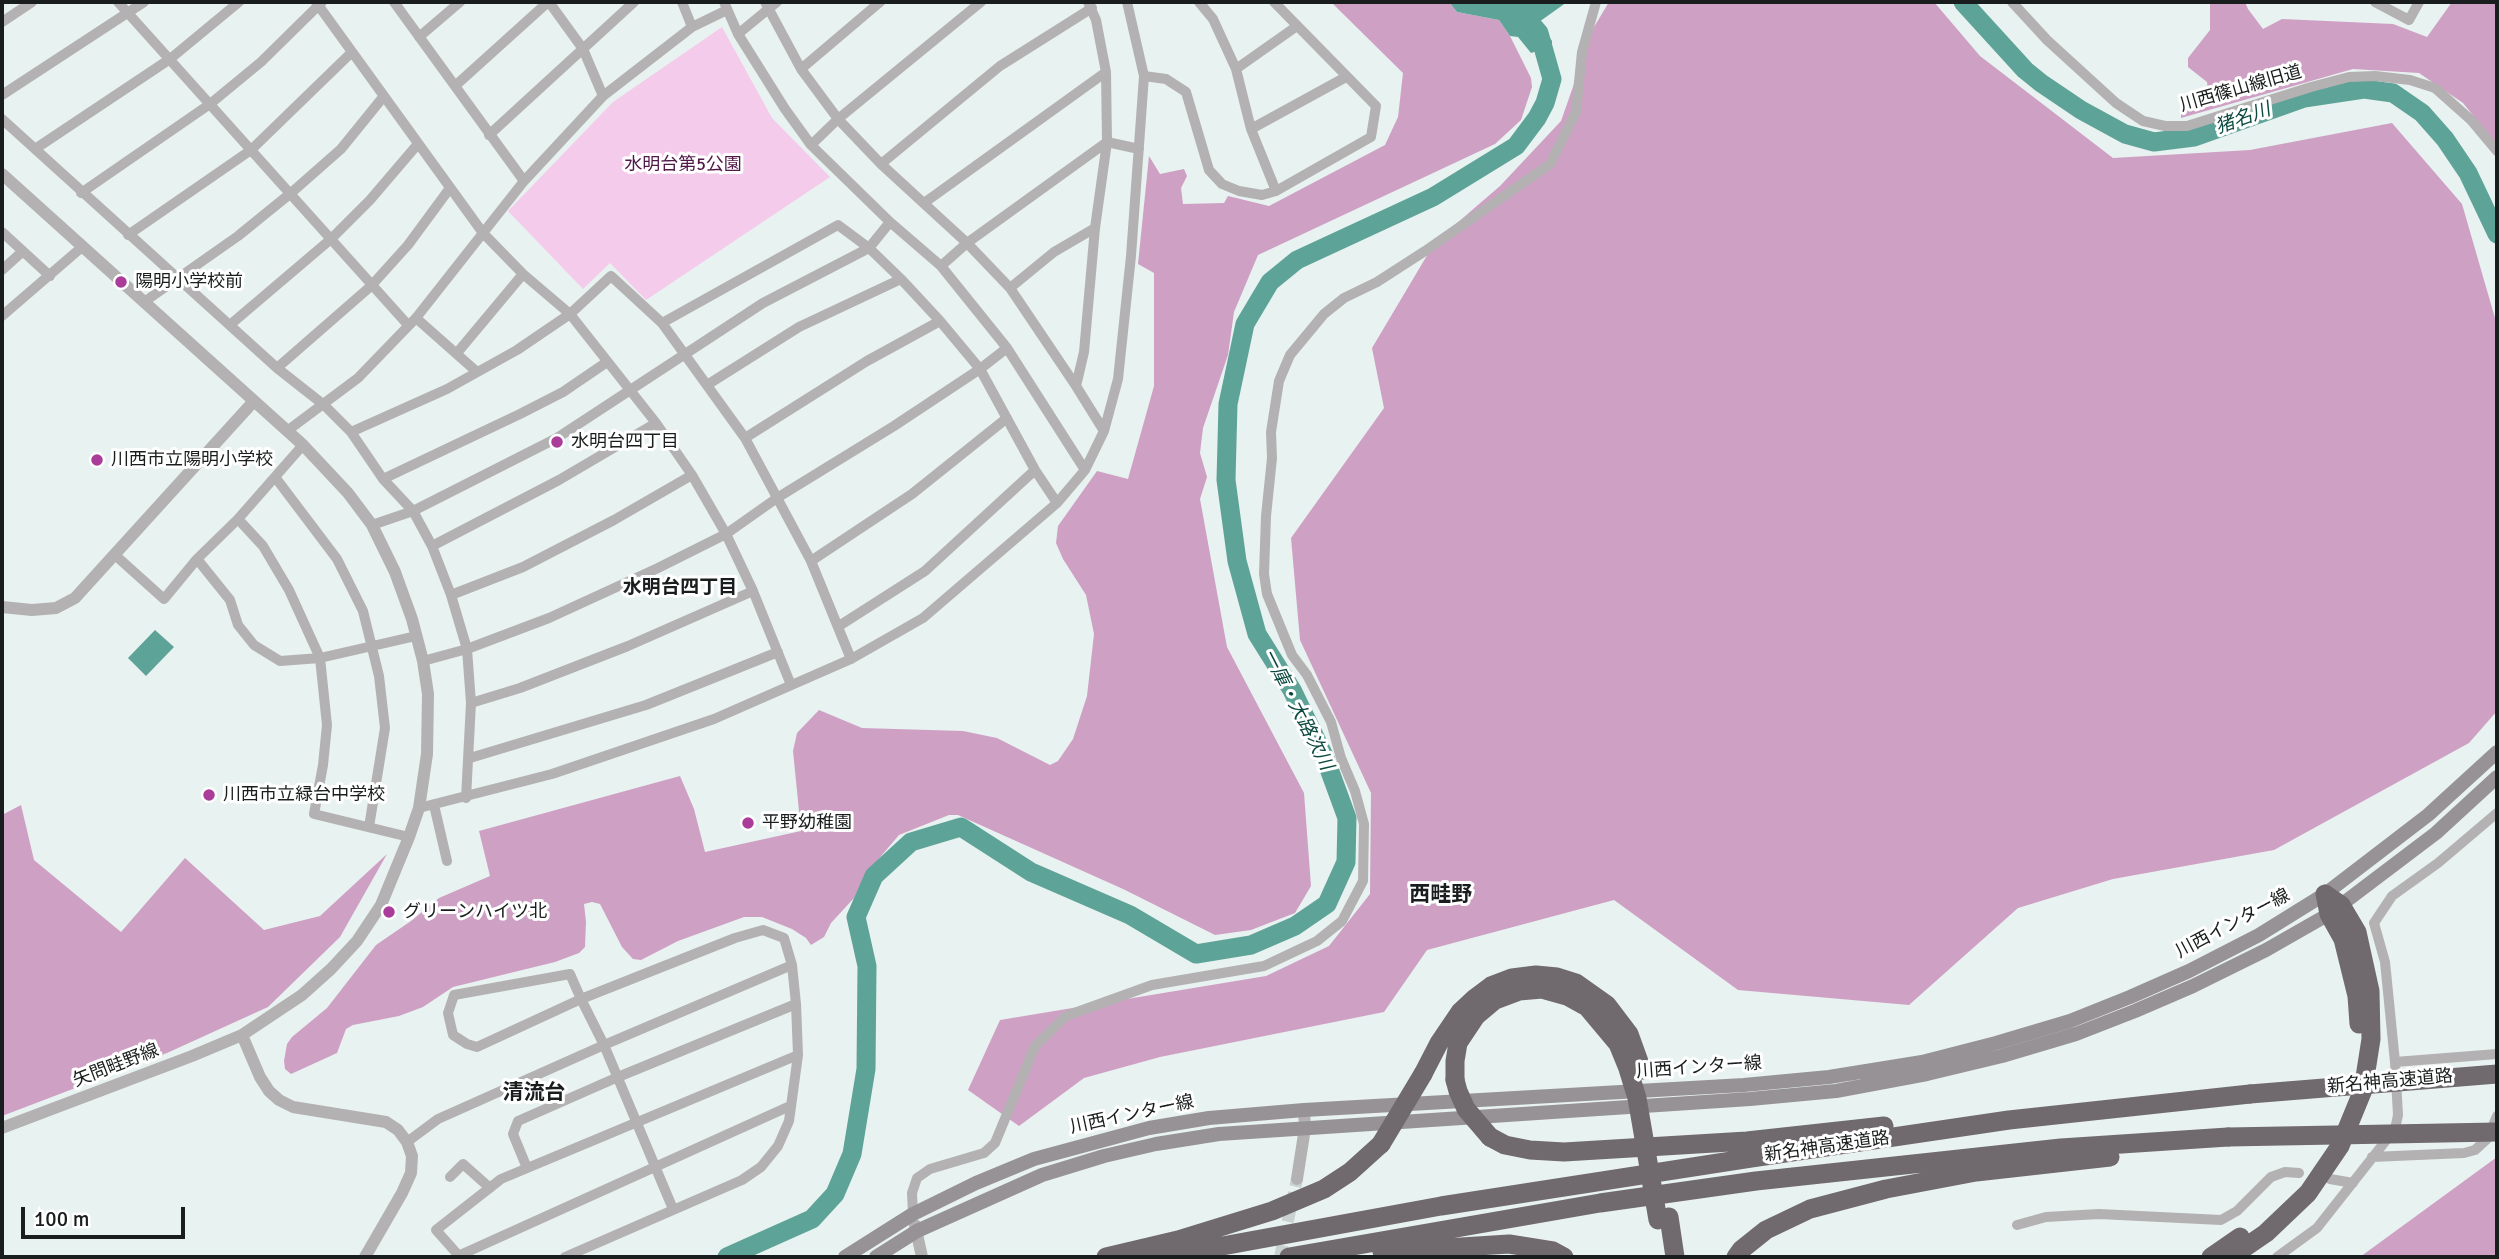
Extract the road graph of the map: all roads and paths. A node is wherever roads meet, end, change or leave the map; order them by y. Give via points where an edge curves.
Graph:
1 (32, 2) edge
2 (118, 2) edge
3 (144, 2) edge
4 (239, 2) edge
5 (394, 2) edge
6 (460, 2) edge
7 (549, 2) edge
8 (634, 2) edge
9 (682, 2) edge
10 (880, 2) edge
11 (981, 2) edge
12 (1127, 2) edge
13 (1199, 2) edge
14 (1275, 2) edge
15 (1596, 2) edge
16 (2012, 2) edge
17 (2375, 2) edge
18 (2419, 2) edge
19 (319, 3) edge
20 (770, 4) edge
21 (1090, 5) edge
22 (725, 6) edge
23 (129, 13) junction
24 (2, 22) edge
25 (1297, 26) junction
26 (692, 27) junction
27 (738, 34) junction
28 (419, 37) junction
29 (583, 48) junction
30 (352, 52) junction
31 (170, 58) junction
32 (800, 69) junction
33 (1236, 69) junction
34 (1106, 72) junction
35 (1144, 76) junction
36 (1346, 77) junction
37 (455, 86) junction
38 (2, 95) edge
39 (384, 96) junction
40 (603, 96) junction
41 (210, 104) junction
42 (2, 119) edge
43 (838, 119) junction
44 (1251, 129) junction
45 (489, 135) junction
46 (1107, 142) junction
47 (417, 145) junction
48 (811, 145) junction
49 (35, 149) junction
50 (1139, 149) junction
51 (251, 150) junction
52 (2497, 152) edge
53 (881, 164) junction
54 (2, 174) edge
55 (524, 181) junction
56 (450, 188) junction
57 (1276, 191) junction
58 (81, 193) junction
59 (291, 194) junction
60 (924, 204) junction
61 (890, 222) junction
62 (1095, 228) junction
63 (2, 232) edge
64 (483, 233) junction
65 (128, 235) junction
66 (331, 239) junction
67 (967, 243) junction
68 (82, 247) junction
69 (869, 248) junction
70 (23, 251) junction
71 (941, 266) junction
72 (2, 270) edge
73 (523, 274) junction
74 (50, 276) junction
75 (179, 278) junction
76 (901, 279) junction
77 (371, 286) junction
78 (1010, 288) junction
79 (144, 302) junction
80 (570, 314) junction
81 (2, 316) edge
82 (940, 321) junction
83 (412, 322) junction
84 (662, 323) junction
85 (231, 324) junction
86 (1007, 348) junction
87 (457, 353) junction
88 (683, 354) junction
89 (607, 362) junction
90 (276, 368) junction
91 (980, 369) junction
92 (477, 372) junction
93 (707, 385) junction
94 (1076, 386) junction
95 (631, 390) junction
96 (254, 401) junction
97 (324, 405) junction
98 (1007, 418) junction
99 (656, 423) junction
100 (286, 431) junction
101 (351, 432) junction
102 (1104, 432) junction
103 (745, 438) junction
104 (303, 445) junction
105 (1035, 470) junction
106 (1085, 471) junction
107 (692, 475) junction
108 (275, 477) junction
109 (383, 479) junction
110 (777, 498) junction
111 (1057, 503) junction
112 (413, 511) junction
113 (238, 519) junction
114 (372, 525) junction
115 (726, 534) junction
116 (432, 545) junction
117 (115, 555) junction
118 (197, 559) junction
119 (811, 561) junction
120 (753, 591) junction
121 (451, 595) junction
122 (2, 607) edge
123 (839, 626) junction
124 (416, 636) junction
125 (371, 646) junction
126 (467, 649) junction
127 (778, 652) junction
128 (320, 658) junction
129 (851, 659) junction
130 (423, 661) junction
131 (791, 685) junction
132 (471, 703) junction
133 (2497, 752) edge
134 (470, 758) junction
135 (2497, 777) edge
136 (466, 798) junction
137 (434, 805) junction
138 (419, 808) junction
139 (2497, 813) edge
140 (369, 827) junction
141 (410, 837) junction
142 (447, 861) dead end
143 (2332, 904) junction
144 (792, 965) junction
145 (582, 999) junction
146 (796, 1004) junction
147 (242, 1035) junction
148 (604, 1045) junction
149 (2497, 1054) edge
150 (797, 1055) junction
151 (2395, 1062) junction
152 (1636, 1071) junction
153 (2497, 1074) edge
154 (618, 1077) junction
155 (790, 1106) junction
156 (1304, 1110) junction
157 (2497, 1116) edge
158 (638, 1122) junction
159 (2, 1128) edge
160 (1305, 1128) junction
161 (1934, 1132) junction
162 (2497, 1132) edge
163 (2228, 1140) junction
164 (407, 1142) junction
165 (2372, 1157) junction
166 (656, 1167) junction
167 (527, 1168) junction
168 (2300, 1173) dead end
169 (450, 1177) dead end
170 (1297, 1179) tunnel mouth
171 (2330, 1179) dead end
172 (2353, 1183) junction
173 (490, 1188) junction
174 (673, 1209) junction
175 (913, 1214) junction
176 (1663, 1219) junction
177 (2017, 1225) dead end
178 (917, 1231) junction
179 (365, 1257) edge
180 (459, 1257) edge
181 (565, 1257) edge
182 (845, 1257) edge
183 (876, 1257) edge
184 (922, 1257) edge
185 (1106, 1257) edge
186 (1162, 1257) edge
187 (1296, 1257) edge
188 (1350, 1257) edge
189 (1564, 1257) edge
190 (1663, 1257) edge
191 (1675, 1257) edge
192 (1737, 1257) edge
193 (2211, 1257) edge
194 (2231, 1257) edge
195 (2277, 1257) edge

1 - 24 street
2 - 23 street
3 - 23 street
4 - 31 street
5 - 28 street
6 - 28 street
7 - 29 street
7 - 37 street
8 - 29 street
9 - 26 street
10 - 32 street
11 - 43 street
12 - 35 street
13 - 33 street via 1213,19
14 - 25 street
15 - 175 street via 1582,52 1576,112 1550,164 1324,314 1290,355 1279,381 1271,432 1264,574 1267,594 1292,655 1331,722 1364,824 1363,881 1342,921 1317,941 1264,966 1152,985 1066,1016 1035,1046 995,1143 985,1153 930,1169 917,1178
16 - 52 street, 川西篠山線旧道 via 2116,103 2143,121 2187,126 2311,87 2375,76 2435,88 2471,120
17 - 18 street via 2409,20
19 - 30 street
19 - 41 street via 261,62
20 - 27 street
20 - 32 street
21 - 34 street
21 - 53 street via 1000,66
22 - 26 street
22 - 27 street
23 - 31 street
23 - 38 street
25 - 33 street
25 - 36 street
26 - 40 street
27 - 48 street
28 - 37 street
29 - 40 street
29 - 45 street
30 - 39 street
30 - 51 street
31 - 41 street
31 - 49 street
32 - 43 street
33 - 44 street
34 - 46 street
34 - 60 street
35 - 50 street
35 - 57 street via 1166,79 1186,92 1205,160 1216,178 1249,194
36 - 44 street
36 - 57 street via 1376,106 1371,137
37 - 45 street
39 - 47 street
39 - 59 street via 341,149
40 - 55 street
41 - 51 street
41 - 58 street
42 - 49 street
43 - 48 street
43 - 53 street
44 - 57 street
45 - 55 street
46 - 50 street
46 - 62 street
46 - 67 street
47 - 56 street
47 - 66 street
48 - 61 street
49 - 58 street
50 - 102 street via 1118,379
51 - 59 street
51 - 65 street
53 - 60 street
54 - 68 street, 矢問畦野線
55 - 64 street
56 - 64 street
56 - 77 street
58 - 65 street
59 - 66 street
59 - 75 street
60 - 67 street
61 - 69 street
61 - 71 street
62 - 78 street via 1054,252
62 - 94 street via 1084,352
63 - 70 street
64 - 73 street
64 - 83 street
65 - 75 street
66 - 77 street
66 - 85 street
67 - 71 street
67 - 78 street
68 - 74 street
68 - 79 street, 矢問畦野線
69 - 76 street
69 - 84 street via 838,225
69 - 88 street via 763,303
70 - 72 street
70 - 74 street
71 - 86 street
73 - 80 street
73 - 87 street
74 - 81 street
75 - 79 street
75 - 85 street
76 - 82 street
76 - 93 street via 799,327
77 - 83 street
77 - 90 street
78 - 94 street
79 - 96 street, 矢問畦野線
80 - 84 street via 611,276
80 - 89 street
80 - 92 street
82 - 91 street
82 - 103 street
83 - 87 street
83 - 97 street via 358,378
84 - 88 street
85 - 90 street
86 - 91 street
86 - 106 street
87 - 92 street
88 - 93 street
88 - 95 street
89 - 95 street
89 - 109 street via 531,409
90 - 97 street
91 - 98 street
91 - 110 street
92 - 101 street
93 - 103 street
94 - 102 street
95 - 99 street
95 - 112 street via 557,438
96 - 100 street, 矢問畦野線
96 - 117 street
97 - 100 street
97 - 101 street
98 - 105 street
98 - 119 street via 912,494
99 - 107 street
99 - 116 street via 559,480
100 - 104 street, 矢問畦野線
101 - 109 street
102 - 106 street
103 - 110 street
104 - 108 street
104 - 114 street, 矢問畦野線
105 - 111 street
105 - 123 street via 925,571
106 - 111 street
107 - 115 street
107 - 121 street via 523,567
108 - 113 street
108 - 125 street via 337,559 363,611
109 - 112 street
110 - 115 street
110 - 119 street
111 - 129 street via 923,618
112 - 114 street
112 - 116 street
113 - 118 street
113 - 128 street via 262,546 289,590
114 - 124 street, 矢問畦野線 via 395,572
115 - 120 street
115 - 126 street via 595,597
116 - 121 street
117 - 118 street via 164,599
117 - 122 street via 75,598 56,608
118 - 128 street via 230,600 238,625 254,645 280,661
119 - 123 street
120 - 127 street
120 - 132 street via 628,646
121 - 126 street
123 - 129 street
124 - 125 street
124 - 130 street, 矢問畦野線
125 - 128 street
125 - 140 street via 385,727
126 - 130 street
126 - 132 street
127 - 131 street
127 - 134 street via 646,705
128 - 140 street via 327,725 314,814
129 - 131 street
130 - 138 street, 矢問畦野線 via 428,694 427,754
131 - 136 street via 714,719
132 - 134 street
133 - 143 main road, 川西インター線
134 - 136 street
135 - 143 main road, 川西インター線 via 2436,833
136 - 137 street
137 - 138 street
137 - 142 street
138 - 141 street, 矢問畦野線
139 - 151 street via 2392,896 2374,923 2385,962
140 - 141 street
141 - 147 street, 矢問畦野線 via 381,905 357,941 302,995
143 - 156 main road, 川西インター線 via 2130,997 2057,1024 1922,1062 1744,1085
143 - 160 main road, 川西インター線 via 2266,950 2135,1011 2076,1034 1927,1074 1836,1091 1750,1099
143 - 193 highway via 2357,996 2360,1040 2350,1087 2333,1132 2300,1183 2259,1223
143 - 194 highway via 2357,932 2370,991 2371,1039 2363,1090 2340,1146 2308,1193 2266,1233
144 - 145 street via 784,938 764,930
144 - 146 street
144 - 148 street
145 - 145 street via 569,974 454,995 448,1013 453,1035 477,1047
145 - 148 street
146 - 150 street
146 - 154 street
147 - 159 street, 矢問畦野線
147 - 164 street via 260,1077 279,1100 293,1107 386,1122
148 - 154 street
148 - 164 street via 438,1119
149 - 151 street
150 - 155 street
150 - 158 street
151 - 165 street via 2395,1129
152 - 161 highway, bridge via 1587,1007 1542,989 1495,1000 1476,1016 1458,1042 1455,1061 1455,1080 1466,1109 1490,1137 1530,1150 1747,1141 1886,1126
152 - 176 highway via 1650,1104
152 - 185 highway, bridge via 1629,1034 1607,1005 1576,983 1557,977 1512,978 1491,986 1460,1012 1381,1144 1350,1172 1324,1189 1272,1211
153 - 161 highway, 新名神高速道路, bridge via 2250,1094
154 - 158 street
154 - 167 street via 518,1121 513,1134
155 - 166 street
155 - 174 street via 778,1146 761,1167 743,1180
156 - 160 street
156 - 175 main road, 川西インター線 via 1209,1118 1097,1141 976,1182
157 - 165 street via 2487,1139 2475,1150
158 - 166 street
158 - 167 street
160 - 170 street
160 - 178 main road, 川西インター線 via 1219,1134 1104,1156 1042,1175
161 - 186 highway, 新名神高速道路 via 1441,1206
162 - 163 highway, 新名神高速道路, bridge
163 - 187 highway, 新名神高速道路 via 2061,1148 1756,1181 1600,1203
163 - 192 highway via 1976,1172 1886,1189 1810,1209 1766,1230
164 - 179 street via 411,1173
165 - 172 street
166 - 174 street
166 - 180 street
167 - 173 street
168 - 177 street via 2271,1177 2237,1211 2221,1220 2099,1214 2046,1217
169 - 173 street via 463,1164
171 - 172 street
172 - 195 street via 2317,1228
173 - 180 street via 436,1230
174 - 181 street
175 - 178 street
175 - 182 main road, 川西インター線
176 - 190 highway
176 - 191 highway
178 - 183 main road, 川西インター線
178 - 184 street
188 - 189 highway via 1509,1244

